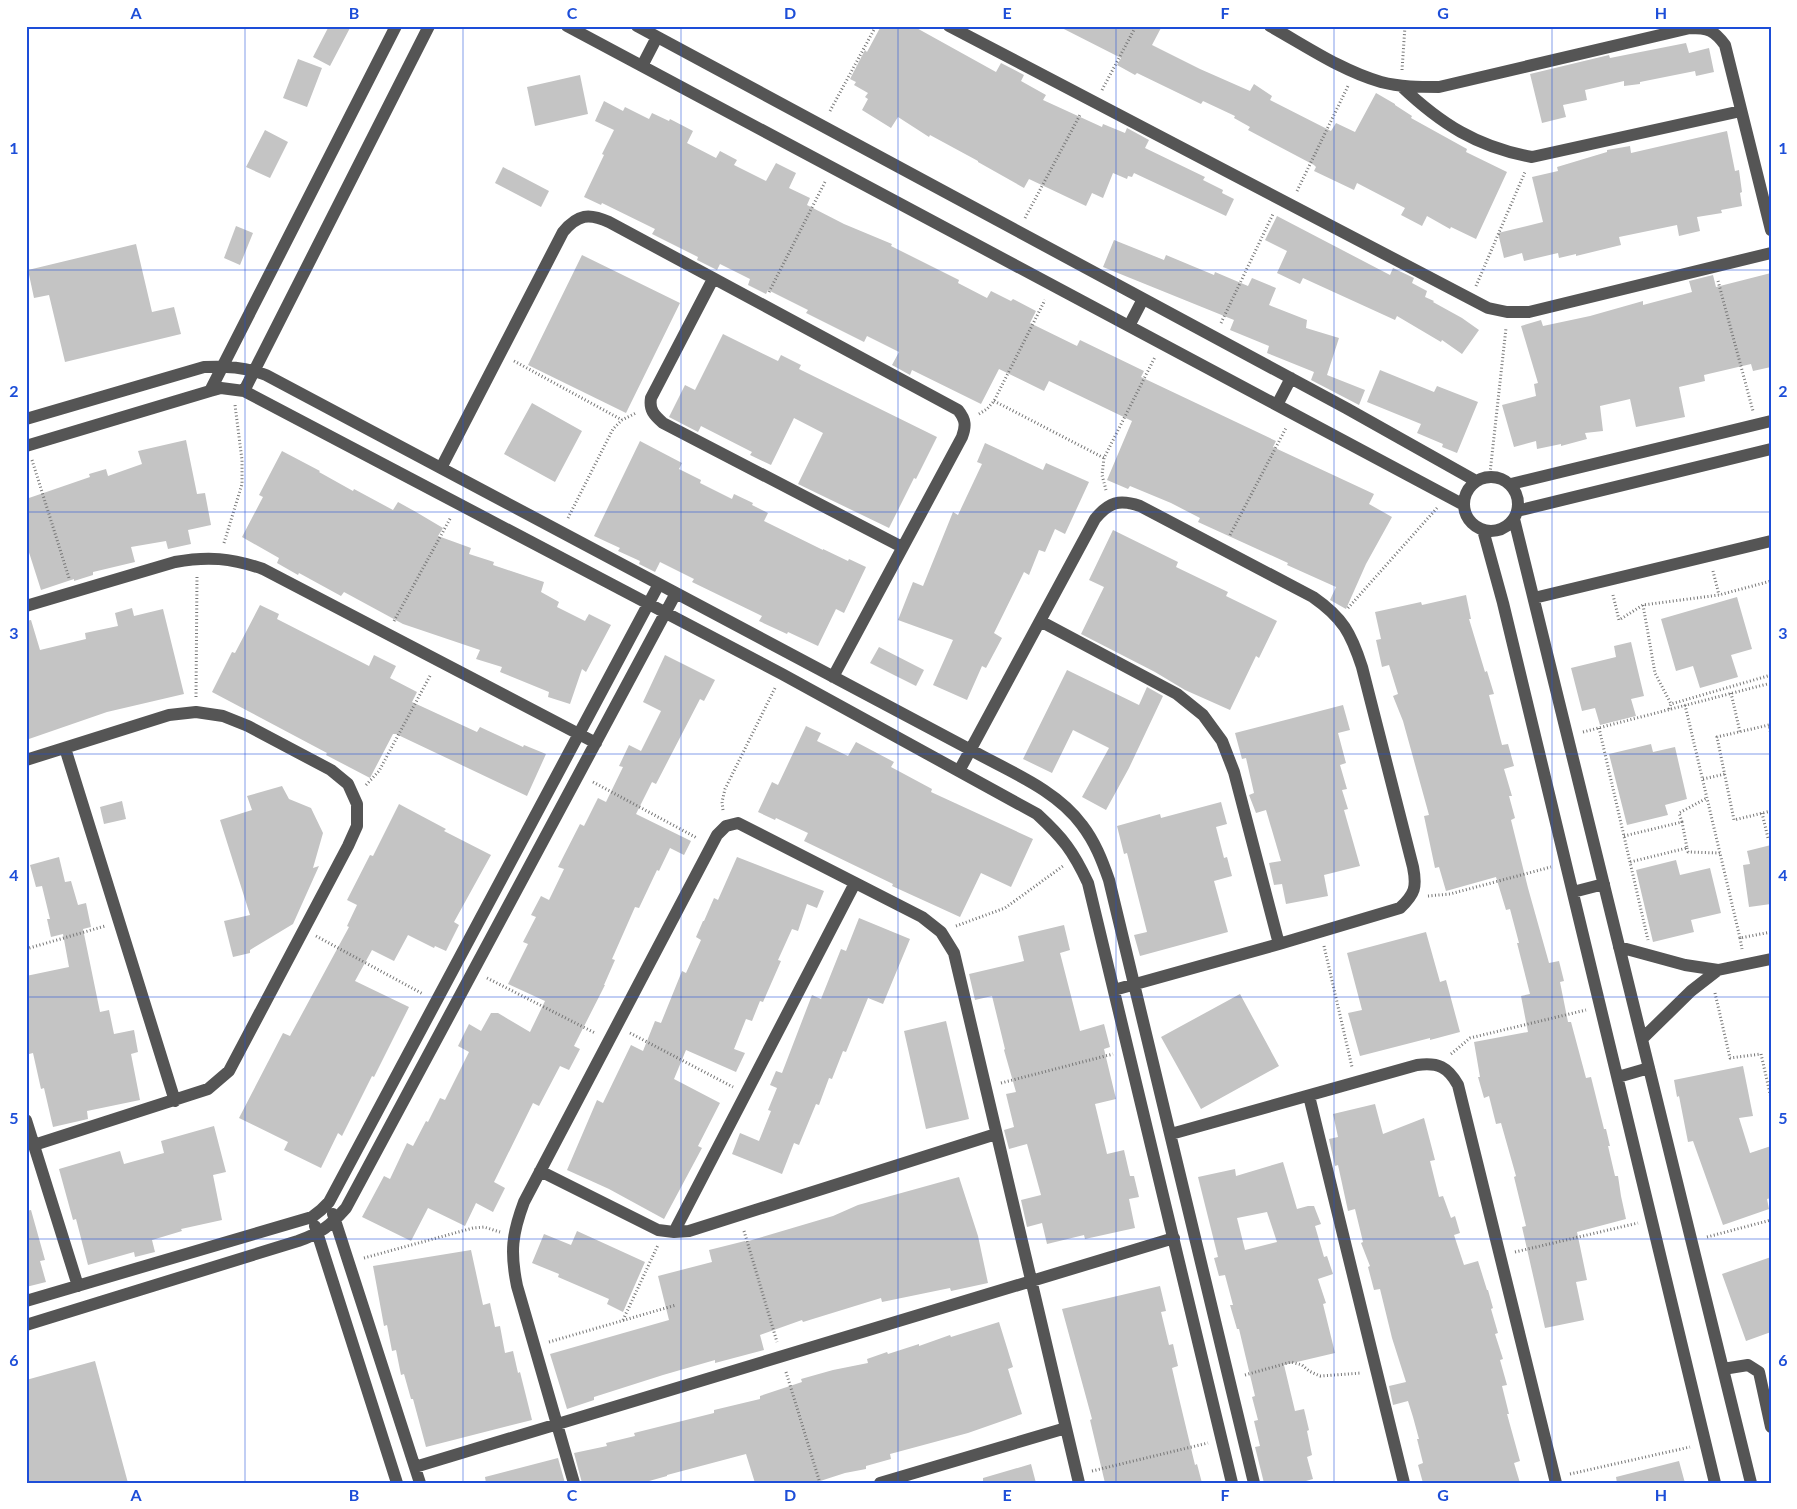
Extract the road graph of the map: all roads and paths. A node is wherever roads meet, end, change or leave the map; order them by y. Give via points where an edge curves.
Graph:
1 (396, 26) edge
2 (429, 26) edge
3 (567, 26) edge
4 (637, 26) edge
5 (876, 26) edge
6 (949, 26) edge
7 (1136, 26) edge
8 (1270, 26) edge
9 (1405, 26) edge
10 (657, 37) junction
11 (642, 66) junction
12 (1355, 72) junction
13 (1401, 86) junction
14 (1091, 102) junction
15 (1741, 111) junction
16 (822, 126) junction
17 (1532, 158) junction
18 (833, 168) junction
19 (1285, 202) junction
20 (1771, 230) edge
21 (1018, 232) junction
22 (1771, 254) edge
23 (1714, 266) junction
24 (713, 280) junction
25 (1052, 285) junction
26 (1143, 299) junction
27 (1470, 300) junction
28 (762, 306) junction
29 (1507, 312) junction
30 (1129, 326) junction
31 (1214, 337) junction
32 (1162, 344) junction
33 (500, 354) junction
34 (223, 366) junction
35 (255, 371) junction
36 (1291, 378) junction
37 (239, 390) junction
38 (210, 391) junction
39 (994, 401) junction
40 (1277, 405) junction
41 (650, 408) junction
42 (1294, 414) junction
43 (964, 418) junction
44 (26, 419) edge
45 (622, 420) junction
46 (1771, 421) edge
47 (1756, 425) junction
48 (27, 446) edge
49 (1771, 449) edge
50 (1104, 458) junction
51 (442, 468) junction
52 (1490, 476) junction
53 (1476, 481) junction
54 (1511, 484) junction
55 (1448, 497) junction
56 (459, 503) junction
57 (1115, 503) junction
58 (1464, 505) junction
59 (1516, 515) junction
60 (1483, 530) junction
61 (561, 532) junction
62 (1771, 541) edge
63 (902, 547) junction
64 (1222, 549) junction
65 (1709, 556) junction
66 (197, 558) junction
67 (220, 558) junction
68 (1609, 580) junction
69 (1771, 582) edge
70 (659, 584) junction
71 (73, 592) junction
72 (676, 593) junction
73 (1719, 595) junction
74 (1534, 598) junction
75 (648, 603) junction
76 (1643, 605) junction
77 (26, 606) edge
78 (666, 613) junction
79 (1339, 618) junction
80 (1040, 621) junction
81 (387, 634) junction
82 (438, 660) junction
83 (782, 674) junction
84 (1771, 675) edge
85 (833, 677) junction
86 (1771, 683) edge
87 (1731, 693) junction
88 (1671, 704) junction
89 (1685, 705) junction
90 (1669, 710) junction
91 (196, 712) junction
92 (1599, 728) junction
93 (1740, 732) junction
94 (578, 734) junction
95 (1567, 735) junction
96 (1771, 735) edge
97 (596, 743) junction
98 (65, 748) junction
99 (971, 750) junction
100 (26, 760) edge
101 (959, 771) junction
102 (1725, 774) junction
103 (579, 775) junction
104 (1703, 779) junction
105 (352, 793) junction
106 (1707, 798) junction
107 (1771, 811) edge
108 (1762, 813) junction
109 (1682, 822) junction
110 (726, 826) junction
111 (1624, 836) junction
112 (1768, 838) dead end
113 (711, 846) junction
114 (1687, 848) junction
115 (1720, 853) junction
116 (1075, 857) junction
117 (1566, 862) junction
118 (1630, 862) junction
119 (855, 883) junction
120 (1604, 884) junction
121 (1573, 892) junction
122 (1411, 897) junction
123 (119, 922) junction
124 (305, 930) junction
125 (1321, 931) junction
126 (941, 932) junction
127 (1771, 932) edge
128 (1279, 944) junction
129 (1619, 948) junction
130 (26, 950) edge
131 (1652, 957) junction
132 (1771, 959) edge
133 (473, 971) junction
134 (1714, 973) junction
135 (1135, 984) junction
136 (1114, 990) junction
137 (437, 1001) junction
138 (1601, 1006) junction
139 (616, 1026) junction
140 (1642, 1038) junction
141 (609, 1040) junction
142 (1129, 1050) junction
143 (1442, 1066) junction
144 (1649, 1068) junction
145 (1618, 1077) junction
146 (1355, 1083) junction
147 (985, 1087) junction
148 (746, 1094) junction
149 (1309, 1096) junction
150 (1771, 1098) edge
151 (175, 1101) junction
152 (26, 1120) edge
153 (996, 1134) junction
154 (1171, 1134) junction
155 (34, 1145) junction
156 (540, 1171) junction
157 (329, 1202) junction
158 (312, 1217) junction
159 (1652, 1219) junction
160 (1771, 1220) edge
161 (335, 1221) junction
162 (669, 1232) junction
163 (317, 1234) junction
164 (514, 1235) junction
165 (1174, 1238) junction
166 (1692, 1241) junction
167 (1500, 1255) junction
168 (348, 1262) junction
169 (1031, 1281) junction
170 (92, 1282) junction
171 (78, 1286) junction
172 (26, 1301) edge
173 (99, 1303) junction
174 (676, 1305) dead end
175 (623, 1320) junction
176 (26, 1325) edge
177 (534, 1346) junction
178 (1723, 1369) junction
179 (1377, 1371) junction
180 (1230, 1379) junction
181 (557, 1424) junction
182 (1771, 1427) edge
183 (1066, 1428) junction
184 (1222, 1440) junction
185 (1705, 1444) junction
186 (415, 1467) junction
187 (1078, 1478) edge
188 (1555, 1480) edge
189 (397, 1483) edge
190 (420, 1483) edge
191 (574, 1483) edge
192 (880, 1483) edge
193 (1232, 1483) edge
194 (1254, 1483) edge
195 (1404, 1483) edge
196 (1715, 1483) edge
197 (1751, 1483) edge

1 - 34 street
2 - 35 street
3 - 11 street
4 - 10 street
5 - 16 path
6 - 14 street
7 - 14 path
8 - 12 street
9 - 13 path
10 - 11 street
10 - 16 street
11 - 18 street
12 - 13 street
12 - 19 path
13 - 15 street via 1440,87 1690,28 1704,28 1716,34 1725,45
13 - 17 street via 1424,108 1451,126 1488,146
14 - 19 street
14 - 21 path
15 - 17 street
15 - 20 street
16 - 21 street
17 - 27 path
18 - 25 street
18 - 28 path
19 - 27 street
19 - 31 path
21 - 26 street
22 - 23 street
23 - 29 street via 1529,312
23 - 47 path
24 - 28 street
24 - 33 street via 609,222 584,216 572,221 563,232
24 - 41 street via 651,398
25 - 30 street
25 - 39 path
26 - 30 street
26 - 31 street
27 - 29 street
28 - 43 street via 958,410
29 - 52 path
30 - 32 street
31 - 36 street
32 - 40 street
32 - 50 path
33 - 45 path
33 - 51 street
34 - 35 street
34 - 38 street
34 - 44 street via 204,367
35 - 37 street
35 - 51 street
36 - 40 street
36 - 53 street
37 - 38 street via 222,388
37 - 56 street
37 - 67 path via 242,484
38 - 48 street
39 - 43 path via 976,416
39 - 50 path
40 - 42 street
41 - 45 path
41 - 63 street via 663,423
42 - 55 street
42 - 64 path
43 - 63 street via 966,427 962,437
45 - 61 path via 613,428
46 - 47 street
47 - 54 street
48 - 71 path
49 - 59 street
50 - 57 path via 1102,475 1106,490
51 - 61 street
52 - 53 street
52 - 54 street
53 - 58 street via 1469,487
54 - 59 street via 1518,502
55 - 58 street
55 - 79 path
56 - 75 street
56 - 81 path
57 - 64 street via 1140,506
57 - 80 street via 1103,509 1095,519
58 - 60 street via 1469,521
59 - 60 street via 1500,530
59 - 74 street
60 - 117 street
61 - 70 street
62 - 65 street
63 - 85 street
64 - 79 street via 1313,598
65 - 68 street
65 - 73 path
66 - 67 street
66 - 71 street
66 - 91 path
67 - 81 street via 263,568
68 - 74 street
68 - 76 path via 1618,620
69 - 73 path
70 - 72 street
70 - 75 street
71 - 77 street
72 - 78 street
72 - 85 street
73 - 76 path
74 - 95 street
75 - 78 street
75 - 94 street
76 - 88 path via 1654,673
78 - 83 street
78 - 97 street
79 - 122 street via 1355,645 1364,677 1413,867 1416,882
80 - 99 street
80 - 128 street via 1177,694 1203,715 1222,741 1234,772
81 - 82 street
82 - 94 street
82 - 105 path via 379,771
83 - 101 street
83 - 110 path via 725,790 722,802
84 - 88 path
85 - 99 street
86 - 87 path
87 - 89 path
87 - 93 path
88 - 90 path
89 - 90 path
89 - 104 path
90 - 92 path
91 - 98 street via 169,715
91 - 105 street via 223,716 248,726 331,770 348,784
92 - 95 path
92 - 111 path
93 - 96 path via 1768,725
93 - 102 path via 1717,738
94 - 97 street
94 - 137 street
95 - 120 street
97 - 103 street
98 - 100 street
98 - 123 street
99 - 101 street
99 - 135 street via 1059,801 1081,823 1098,850 1109,880
101 - 116 street via 1037,814
102 - 104 path
102 - 108 path via 1734,820
103 - 113 path
103 - 133 street
104 - 106 path
105 - 124 street via 357,804 357,826
106 - 109 path via 1679,813
106 - 115 path
107 - 108 path
108 - 112 path
109 - 111 path
109 - 114 path
110 - 113 street
110 - 119 street via 738,824
111 - 118 path
113 - 139 street
114 - 115 path via 1688,852
114 - 118 path
115 - 127 path via 1740,938
116 - 126 path via 1005,908
116 - 136 street via 1088,883
117 - 121 street
117 - 122 path via 1450,894
118 - 131 path
119 - 126 street via 922,917
119 - 148 street
120 - 121 street
120 - 129 street
121 - 138 street
122 - 125 street via 1400,908
123 - 130 path
123 - 151 street
124 - 137 path
124 - 151 street via 229,1071 208,1089
125 - 128 street
125 - 146 path
126 - 147 street via 954,953
128 - 135 street
129 - 131 street
129 - 140 street
131 - 134 street
132 - 134 street
133 - 141 path
133 - 161 street via 346,1208
134 - 140 street
134 - 150 path via 1730,1058 1760,1054
135 - 136 street
135 - 154 street
136 - 142 street
137 - 157 street
138 - 143 path via 1470,1038
138 - 145 street
139 - 141 street
139 - 148 path
140 - 144 street
141 - 156 street
142 - 147 path
142 - 165 street
143 - 146 street via 1417,1065
143 - 167 street via 1458,1085
144 - 145 street
144 - 166 street
145 - 159 street
146 - 149 street
147 - 153 street
148 - 162 street
149 - 154 street
149 - 179 street
151 - 155 street
152 - 155 street
153 - 162 street via 690,1231
153 - 169 street
154 - 180 street
155 - 171 street
156 - 162 street via 642,1223
156 - 164 street via 524,1202
157 - 158 street
157 - 161 street
158 - 163 street
158 - 170 street
159 - 167 path
159 - 185 street
160 - 166 path
161 - 163 street
161 - 168 street
162 - 175 path
163 - 173 street
163 - 189 street
164 - 168 path via 484,1227 473,1228
164 - 177 street via 513,1265
165 - 169 street
165 - 184 street
166 - 178 street
167 - 188 street
168 - 186 street
169 - 181 street
169 - 183 street
170 - 171 street
170 - 173 street
171 - 172 street
173 - 176 street
174 - 175 path
175 - 177 path
177 - 181 street
178 - 182 street via 1748,1366 1759,1372
178 - 197 street
179 - 180 path via 1320,1376 1291,1362
179 - 195 street
180 - 194 street
181 - 186 street
181 - 191 street
183 - 187 street
183 - 192 street
184 - 187 path
184 - 193 street
185 - 188 path
185 - 196 street
186 - 190 street

